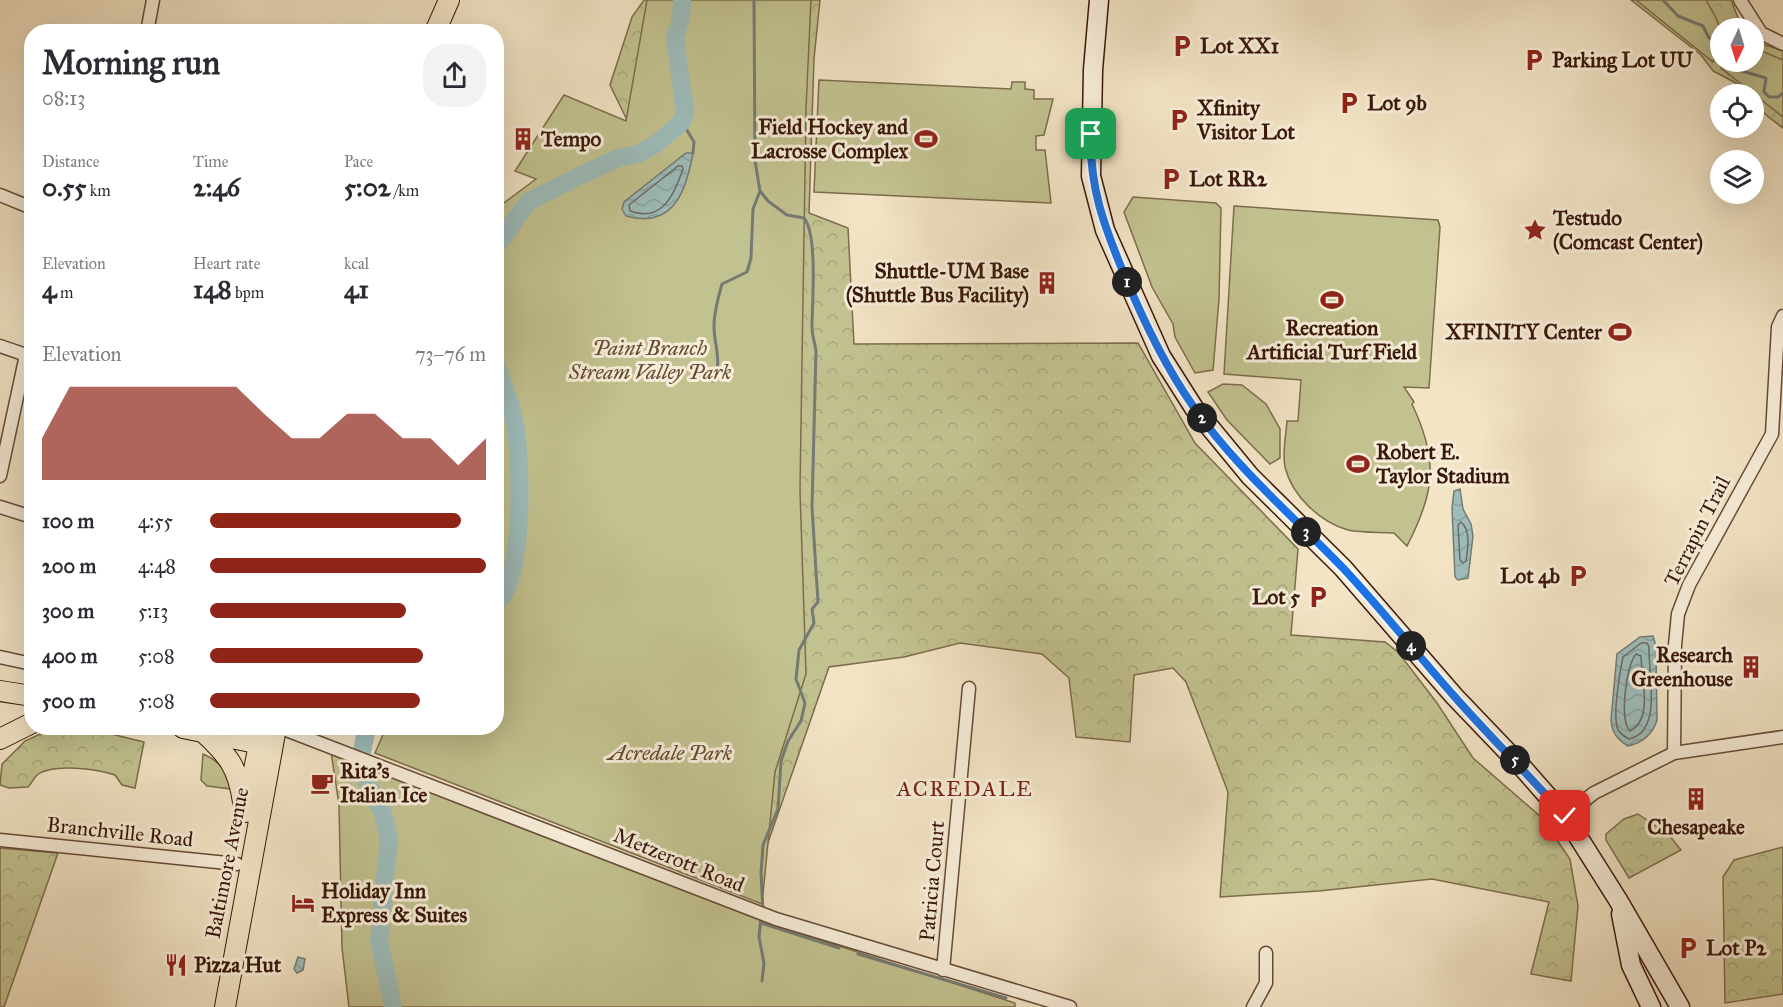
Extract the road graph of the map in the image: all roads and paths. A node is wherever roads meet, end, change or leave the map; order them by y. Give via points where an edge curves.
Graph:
1 (153, 0) edge
2 (448, 0) edge
3 (462, 0) edge
4 (1099, 0) edge
5 (1740, 0) edge
6 (148, 24) edge
7 (438, 24) edge
8 (452, 24) edge
9 (1783, 44) edge
10 (0, 195) edge
11 (24, 205) edge
12 (1783, 316) edge
13 (0, 346) edge
14 (24, 354) edge
15 (24, 377) edge
16 (0, 476) edge
17 (0, 507) edge
18 (24, 514) edge
19 (0, 657) edge
20 (24, 662) edge
21 (969, 687) dead end
22 (0, 691) edge
23 (24, 695) edge
24 (24, 727) edge
25 (213, 735) edge
26 (301, 735) edge
27 (267, 736) edge
28 (1783, 737) edge
29 (0, 739) edge
30 (1674, 753) junction
31 (1565, 816) junction
32 (245, 819) junction
33 (0, 840) edge
34 (237, 864) junction
35 (1618, 900) junction
36 (1266, 953) dead end
37 (943, 970) junction
38 (223, 1004) edge
39 (1070, 1007) edge
40 (1253, 1007) edge
41 (1651, 1007) edge
42 (1680, 1007) edge

1 - 6 street
2 - 7 main road
3 - 8 main road
4 - 31 street via 1091,176 1106,230 1161,356 1194,408 1250,476 1343,568
5 - 9 street via 1761,33
10 - 11 street
12 - 30 street, Terrapin Trail via 1778,327 1772,434 1689,585 1678,614
13 - 14 street
15 - 16 street
17 - 18 street
19 - 20 street
21 - 37 street, Patricia Court
22 - 23 main road
24 - 29 main road
25 - 32 main road via 240,780
26 - 37 street, Metzerott Road via 763,914
27 - 32 main road, Baltimore Avenue
27 - 38 main road, Baltimore Avenue
28 - 30 street
30 - 31 street via 1594,793
31 - 35 street
32 - 34 main road, Baltimore Avenue
33 - 34 street, Branchville Road
34 - 38 main road, Baltimore Avenue
35 - 41 street via 1631,965
35 - 42 street
36 - 40 street via 1266,983
37 - 39 street, Metzerott Road

